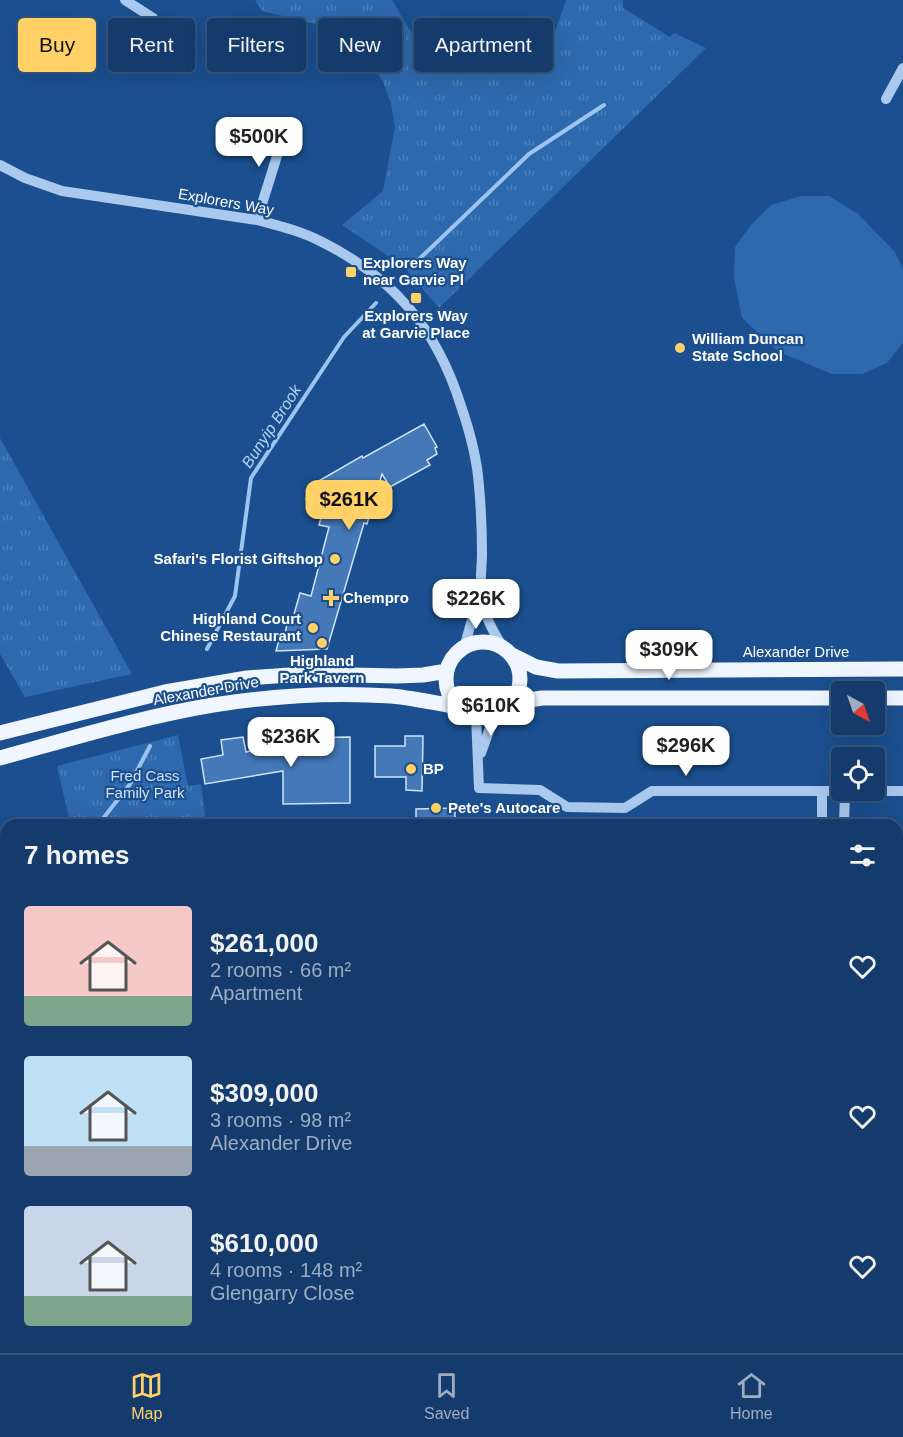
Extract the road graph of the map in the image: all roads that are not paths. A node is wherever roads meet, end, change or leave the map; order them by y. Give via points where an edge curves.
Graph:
1 (125, 0) edge
2 (153, 18) dead end
3 (903, 68) edge
4 (886, 99) dead end
5 (287, 124) dead end
6 (0, 165) edge
7 (257, 220) junction
8 (481, 598) junction
9 (464, 648) junction
10 (508, 652) junction
11 (903, 669) edge
12 (447, 671) junction
13 (831, 698) edge
14 (885, 698) edge
15 (903, 698) edge
16 (458, 707) junction
17 (500, 711) junction
18 (476, 716) junction
19 (0, 733) edge
20 (0, 758) edge
21 (478, 759) junction
22 (885, 791) edge
23 (903, 791) edge
24 (822, 792) junction
25 (831, 792) edge
26 (845, 801) edge
27 (822, 819) edge
28 (844, 819) edge

1 - 2 street
3 - 4 street
5 - 7 street
6 - 7 street, Explorers Way via 62,191
7 - 8 street, Explorers Way via 321,241 378,276 410,308 437,346 456,390 474,452 480,491
8 - 9 street, Explorers Way
8 - 10 street, Explorers Way via 488,623
9 - 10 main road via 488,643
9 - 12 main road via 454,656
10 - 11 main road, Alexander Drive via 536,667 558,671
10 - 17 main road via 519,667 520,680 514,699
12 - 16 main road via 448,691
12 - 19 main road, Alexander Drive via 397,676 304,674 247,678 165,692
13 - 17 main road via 542,698
14 - 15 main road
16 - 18 main road
16 - 20 main road, Alexander Drive via 389,696 316,694 254,700 180,711
17 - 18 main road
17 - 21 street
18 - 21 street
21 - 24 street via 479,788 540,790 567,807 625,808 652,791
22 - 23 street
24 - 25 street
24 - 27 street
26 - 28 street

